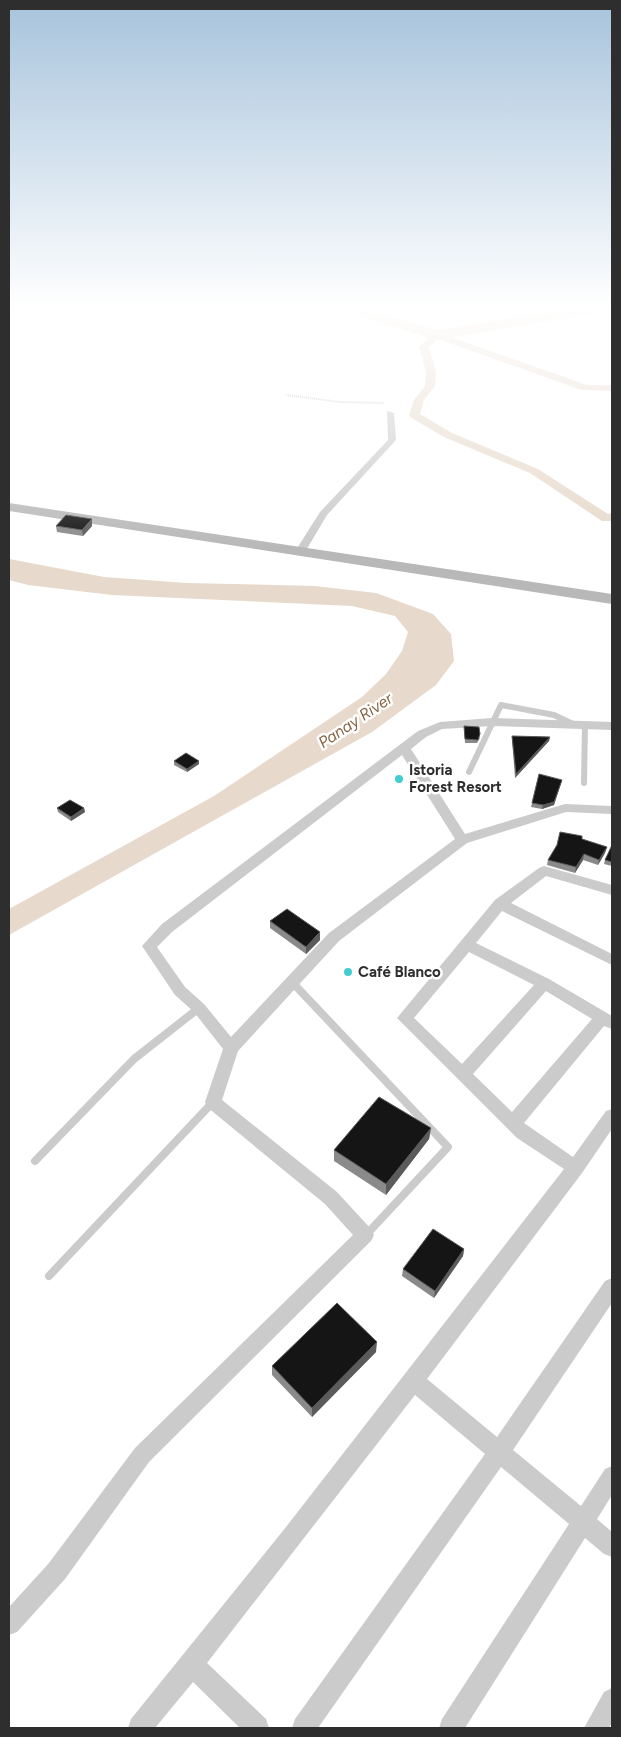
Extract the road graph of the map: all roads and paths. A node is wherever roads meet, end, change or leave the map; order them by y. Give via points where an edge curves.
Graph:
1 (286, 395) dead end
2 (390, 413) joint
3 (9, 507) edge
4 (301, 550) junction
5 (612, 599) edge
6 (492, 722) junction
7 (580, 725) junction
8 (612, 726) edge
9 (404, 748) junction
10 (470, 772) dead end
11 (584, 783) dead end
12 (612, 810) edge
13 (462, 840) junction
14 (612, 890) edge
15 (500, 904) junction
16 (466, 944) junction
17 (612, 960) edge
18 (292, 982) junction
19 (544, 984) junction
20 (200, 1008) junction
21 (607, 1020) edge
22 (231, 1048) junction
23 (463, 1074) junction
24 (213, 1102) junction
25 (612, 1116) edge
26 (513, 1123) junction
27 (35, 1161) dead end
28 (576, 1168) junction
29 (365, 1235) junction
30 (49, 1276) dead end
31 (612, 1287) edge
32 (413, 1380) junction
33 (499, 1452) junction
34 (612, 1476) edge
35 (584, 1521) junction
36 (612, 1546) edge
37 (9, 1624) edge
38 (192, 1665) junction
39 (612, 1700) edge
40 (140, 1728) edge
41 (256, 1728) edge
42 (304, 1728) edge
43 (451, 1728) edge
44 (596, 1728) edge

1 - 2 path via 340,402 384,403 384,409
2 - 4 street via 392,440 323,514
3 - 4 street
4 - 5 street
6 - 7 street
6 - 9 street via 440,726 422,734
6 - 10 lane
7 - 8 street
7 - 11 lane
9 - 13 street
9 - 20 street via 167,928 149,946 180,991
12 - 13 street via 565,808
13 - 18 street via 334,937
14 - 15 street via 544,871
15 - 16 street
15 - 17 street
16 - 19 street
16 - 23 street via 405,1018
18 - 22 street
18 - 29 lane via 448,1147
19 - 21 street
19 - 23 street
20 - 22 street
20 - 27 lane via 134,1059
21 - 26 street
22 - 24 street
23 - 26 street
24 - 29 street via 331,1198
24 - 30 lane
25 - 28 street
26 - 28 street
28 - 32 street
29 - 37 street via 142,1455 57,1570
31 - 33 street
32 - 33 street
32 - 38 street
33 - 35 street
33 - 42 street
34 - 35 street
35 - 36 street
35 - 43 street
38 - 40 street
38 - 41 street
39 - 44 street

